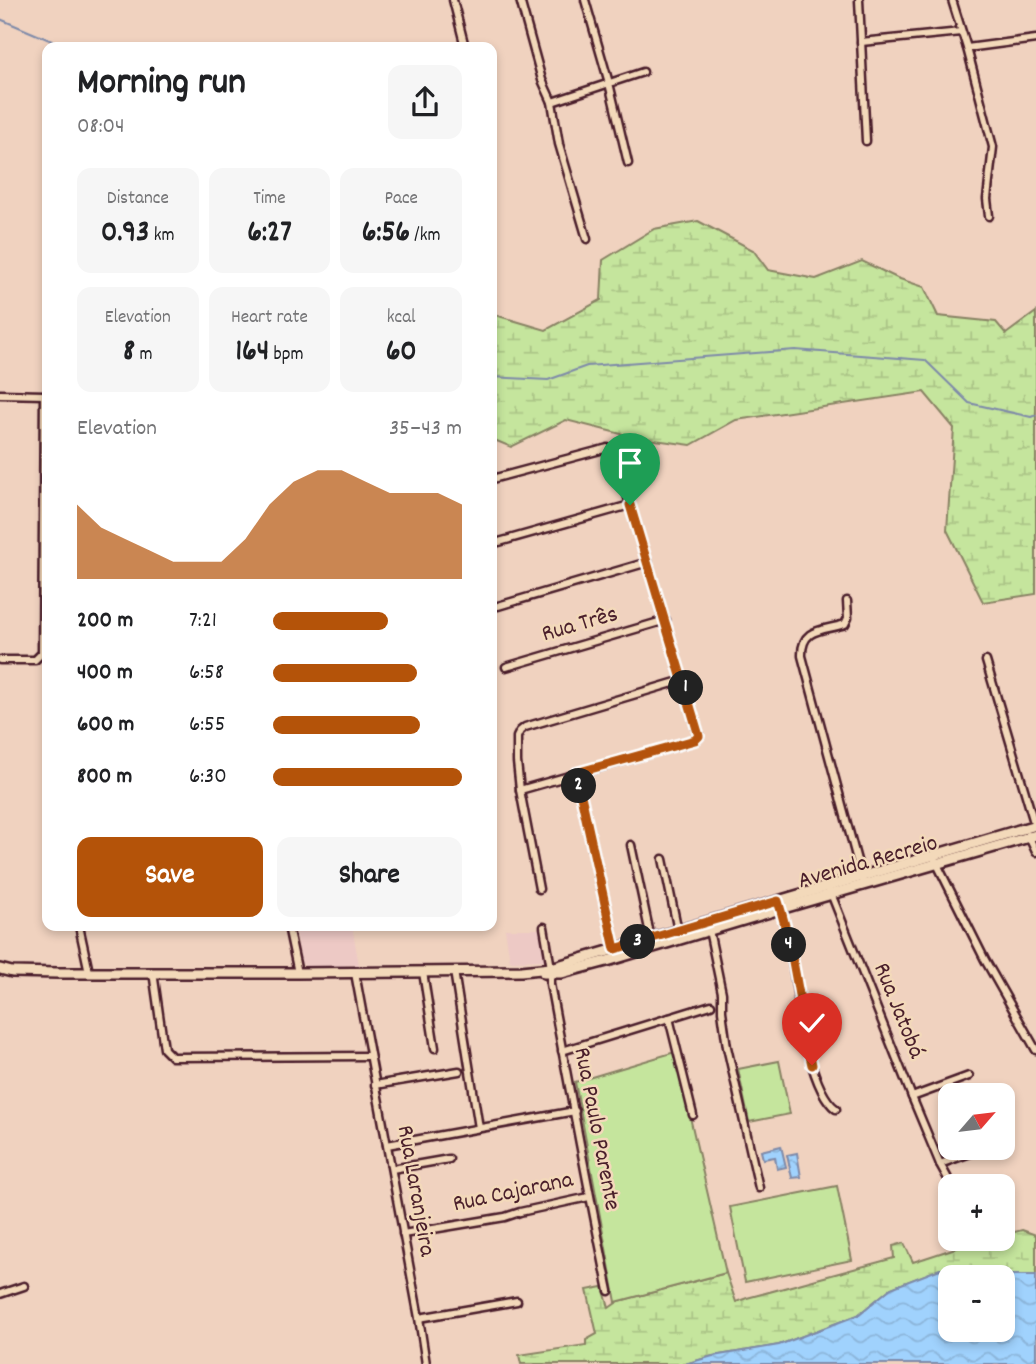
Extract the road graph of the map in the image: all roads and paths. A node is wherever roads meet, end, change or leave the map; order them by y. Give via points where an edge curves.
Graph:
1 (453, 0) edge
2 (520, 0) edge
3 (585, 0) edge
4 (859, 0) edge
5 (952, 0) edge
6 (961, 32) junction
7 (1036, 38) edge
8 (464, 42) edge
9 (861, 42) junction
10 (967, 48) junction
11 (643, 72) dead end
12 (608, 83) junction
13 (552, 102) junction
14 (866, 141) dead end
15 (628, 163) dead end
16 (989, 216) dead end
17 (587, 239) dead end
18 (0, 394) edge
19 (42, 395) edge
20 (497, 478) edge
21 (631, 507) junction
22 (497, 542) edge
23 (648, 562) junction
24 (847, 601) dead end
25 (498, 606) dead end
26 (666, 620) junction
27 (42, 653) edge
28 (0, 660) edge
29 (986, 662) dead end
30 (506, 667) dead end
31 (683, 680) junction
32 (576, 773) junction
33 (520, 790) junction
34 (1032, 830) edge
35 (631, 845) dead end
36 (1036, 852) edge
37 (663, 859) dead end
38 (935, 860) junction
39 (863, 881) junction
40 (539, 888) dead end
41 (830, 890) junction
42 (779, 905) junction
43 (708, 926) junction
44 (544, 927) dead end
45 (80, 931) edge
46 (289, 931) edge
47 (678, 931) junction
48 (651, 939) junction
49 (615, 949) junction
50 (0, 969) edge
51 (454, 971) junction
52 (551, 971) junction
53 (89, 972) junction
54 (153, 972) junction
55 (422, 972) junction
56 (355, 973) junction
57 (298, 974) junction
58 (711, 1005) dead end
59 (669, 1018) junction
60 (435, 1048) dead end
61 (1036, 1049) edge
62 (562, 1051) junction
63 (370, 1056) junction
64 (459, 1071) dead end
65 (969, 1076) dead end
66 (375, 1085) junction
67 (912, 1097) junction
68 (836, 1109) dead end
69 (575, 1111) junction
70 (693, 1115) dead end
71 (479, 1128) junction
72 (387, 1144) junction
73 (449, 1159) dead end
74 (951, 1160) edge
75 (940, 1164) junction
76 (392, 1169) junction
77 (945, 1174) edge
78 (759, 1188) dead end
79 (589, 1197) junction
80 (404, 1234) junction
81 (24, 1286) dead end
82 (608, 1291) dead end
83 (0, 1294) edge
84 (517, 1301) dead end
85 (419, 1318) junction
86 (426, 1364) edge

1 - 8 street
2 - 13 street
3 - 12 street
4 - 9 street
5 - 6 street
6 - 9 street
6 - 10 street
7 - 10 street
9 - 14 street
10 - 16 street via 993,147
11 - 12 street
12 - 13 street
12 - 15 street
13 - 17 street via 559,144
18 - 19 street
20 - 21 street via 608,448 617,456
21 - 22 street
21 - 23 street
23 - 25 street
23 - 26 street
24 - 39 street via 845,624 811,633 803,640 802,656
26 - 30 street, Rua Três
26 - 31 street
27 - 28 street via 35,660
29 - 34 street
31 - 32 street via 699,736 695,740
31 - 33 street via 525,727 517,737
32 - 33 street
32 - 49 street
33 - 40 street
34 - 36 street
34 - 38 main road, Avenida Recreio
35 - 48 street
37 - 47 street
38 - 39 main road, Avenida Recreio
38 - 61 street
39 - 41 main road, Avenida Recreio
41 - 42 main road, Avenida Recreio
41 - 67 street, Rua Jatobá
42 - 43 main road, Avenida Recreio
42 - 68 street via 812,1065 823,1095
43 - 47 main road, Avenida Recreio
43 - 52 main road, Avenida Recreio via 607,961 562,973
43 - 78 street via 727,1047
44 - 52 street, Rua Paulo Parente
45 - 53 street
46 - 57 street
47 - 48 main road, Avenida Recreio
48 - 49 main road, Avenida Recreio
49 - 52 main road, Avenida Recreio
50 - 53 main road
51 - 52 main road
51 - 55 main road
51 - 71 street
52 - 62 street, Rua Paulo Parente
53 - 54 main road
54 - 57 main road
54 - 63 street via 164,1049 172,1057
55 - 56 main road
55 - 60 street
56 - 57 main road
56 - 63 street, Rua Laranjeira
58 - 59 street
59 - 62 street
59 - 70 street
62 - 69 street, Rua Paulo Parente
63 - 66 street, Rua Laranjeira
64 - 66 street
65 - 67 street
66 - 72 street, Rua Laranjeira
67 - 75 street, Rua Jatobá
69 - 71 street
69 - 79 street, Rua Paulo Parente
71 - 72 street
72 - 76 street, Rua Laranjeira
73 - 76 street
74 - 75 street
75 - 77 street, Rua Jatobá
76 - 80 street, Rua Laranjeira
79 - 80 street, Rua Cajarana
79 - 82 street, Rua Paulo Parente
80 - 85 street, Rua Laranjeira
81 - 83 street
84 - 85 street
85 - 86 street, Rua Laranjeira

